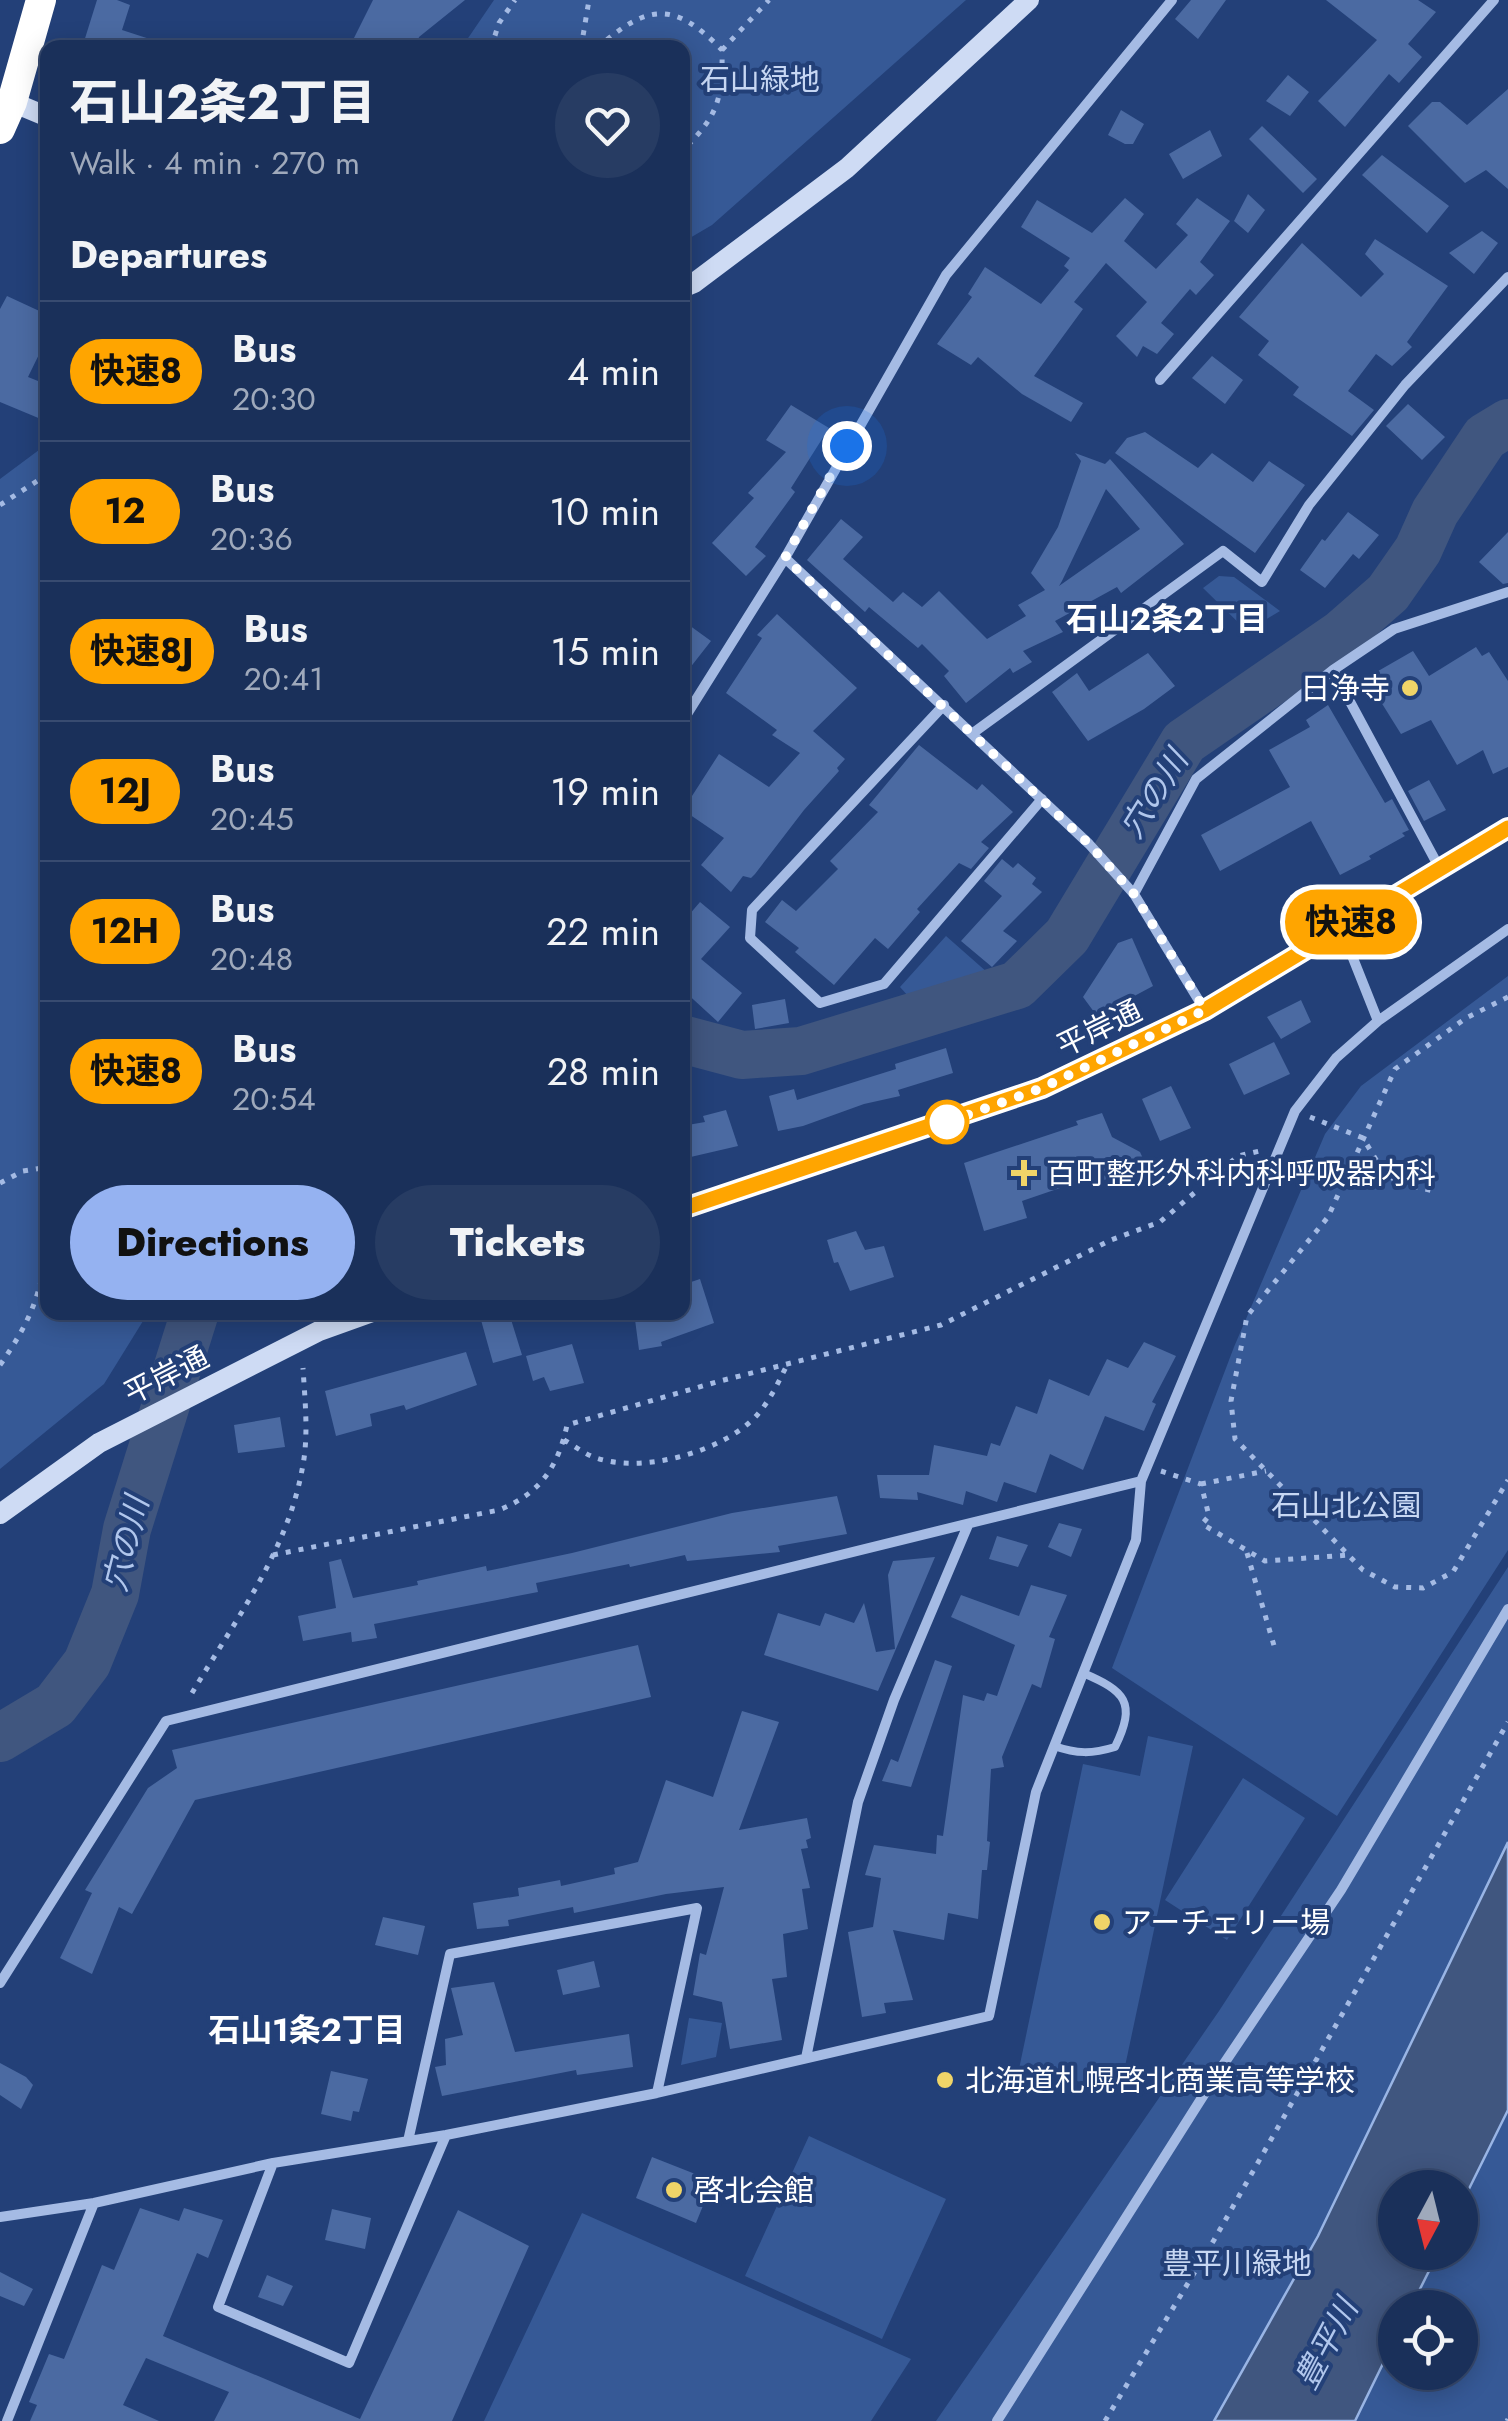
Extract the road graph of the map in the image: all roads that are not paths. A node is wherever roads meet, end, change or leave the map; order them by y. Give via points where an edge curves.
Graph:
1 (42, 0) edge
2 (1029, 0) edge
3 (1172, 0) edge
4 (1494, 0) edge
5 (4, 111) edge
6 (40, 116) edge
7 (1508, 277) edge
8 (690, 285) edge
9 (1160, 380) dead end
10 (785, 558) junction
11 (1508, 592) edge
12 (1333, 670) junction
13 (944, 704) junction
14 (690, 709) edge
15 (973, 733) junction
16 (1042, 798) junction
17 (1508, 828) edge
18 (1440, 869) junction
19 (1134, 894) junction
20 (1341, 928) junction
21 (1508, 929) edge
22 (1205, 1010) junction
23 (1378, 1022) junction
24 (690, 1206) edge
25 (322, 1322) edge
26 (1141, 1481) junction
27 (0, 1514) edge
28 (968, 1526) junction
29 (1508, 1609) edge
30 (1083, 1672) junction
31 (1054, 1746) junction
32 (0, 1983) edge
33 (806, 2058) junction
34 (658, 2093) junction
35 (446, 2135) junction
36 (408, 2141) junction
37 (274, 2163) junction
38 (94, 2204) junction
39 (0, 2217) edge
40 (7, 2421) edge
41 (997, 2421) edge

1 - 5 highway
2 - 8 street via 848,168
3 - 10 street via 946,275
4 - 9 street
5 - 6 street
7 - 15 street via 1393,400 1309,505 1262,582 1223,550
10 - 13 street
10 - 14 street
11 - 12 street via 1394,628
12 - 18 street
12 - 19 street via 1196,779
13 - 15 street
13 - 16 street via 752,910 750,938 820,1003 884,984
15 - 16 street
16 - 19 street
17 - 18 street, 平岸通
18 - 20 street, 平岸通
19 - 22 street
20 - 22 street, 平岸通
20 - 23 street
21 - 23 street
22 - 24 street, 平岸通 via 1042,1088
23 - 26 street via 1336,1058 1295,1111
25 - 27 street, 平岸通 via 99,1443
26 - 28 street
26 - 30 street via 1136,1540
28 - 32 street via 166,1721
28 - 33 street via 858,1802
29 - 41 street via 1341,1890
30 - 31 street
30 - 31 lane via 1114,1686 1126,1706 1124,1728 1114,1748 1092,1754
31 - 33 street via 1036,1792 990,2016
33 - 34 street
34 - 35 street
34 - 36 street via 697,1908 450,1954
35 - 36 street
35 - 37 street via 350,2363 218,2307
36 - 37 street
37 - 38 street
38 - 39 street
38 - 40 street

